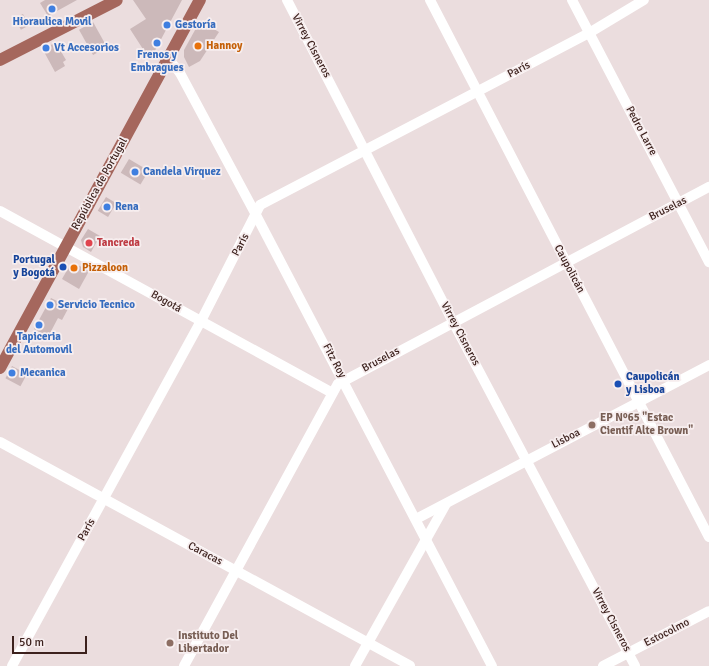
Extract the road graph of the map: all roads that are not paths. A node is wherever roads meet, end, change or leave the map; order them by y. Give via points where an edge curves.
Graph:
1 (200, 0) edge
2 (287, 0) edge
3 (430, 0) edge
4 (572, 0) edge
5 (644, 0) edge
6 (109, 2) edge
7 (589, 34) junction
8 (0, 60) edge
9 (168, 60) junction
10 (477, 91) junction
11 (366, 150) junction
12 (709, 188) edge
13 (679, 203) junction
14 (0, 211) edge
15 (256, 215) junction
16 (66, 247) junction
17 (565, 262) junction
18 (709, 262) edge
19 (201, 321) junction
20 (453, 322) junction
21 (709, 365) edge
22 (0, 368) edge
23 (344, 379) junction
24 (332, 393) junction
25 (640, 401) junction
26 (0, 442) edge
27 (527, 459) junction
28 (103, 499) junction
29 (446, 503) junction
30 (416, 519) junction
31 (426, 537) junction
32 (709, 537) edge
33 (236, 571) junction
34 (709, 611) edge
35 (368, 643) junction
36 (628, 653) junction
37 (12, 666) edge
38 (184, 666) edge
39 (355, 666) edge
40 (410, 666) edge
41 (492, 666) edge
42 (603, 666) edge
43 (636, 666) edge

1 - 9 main road, República de Portugal
2 - 11 street, Virrey Cisneros
3 - 10 street, Caupolicán
4 - 7 street, Pedro Larre
5 - 7 street, París
6 - 8 main road
7 - 10 street, París
7 - 13 street, Pedro Larre
9 - 15 street, Fitz Roy via 180,73
9 - 16 main road, República de Portugal
10 - 11 street, París
10 - 17 street, Caupolicán
11 - 15 street, París via 260,205
11 - 20 street, Virrey Cisneros
12 - 13 street, Bruselas
13 - 17 street, Bruselas
13 - 18 street, Pedro Larre
14 - 16 street, Bogotá
15 - 19 street, París
15 - 23 street, Fitz Roy
16 - 19 street, Bogotá
16 - 22 main road, República de Portugal
17 - 20 street, Bruselas
17 - 25 street, Caupolicán
19 - 24 street, Bogotá
19 - 28 street, París
20 - 23 street, Bruselas
20 - 27 street, Virrey Cisneros
21 - 25 street, Lisboa
23 - 24 street, Bruselas
23 - 30 street, Fitz Roy
24 - 33 street, Bruselas
25 - 27 street, Lisboa
25 - 32 street, Caupolicán
26 - 28 street, Caracas
27 - 29 street, Lisboa
27 - 36 street, Virrey Cisneros
28 - 33 street, Caracas
28 - 37 street, París
29 - 30 street, Lisboa
29 - 31 street
30 - 31 street, Fitz Roy
31 - 35 street
31 - 41 street, Fitz Roy
33 - 35 street, Caracas
33 - 38 street, Bruselas
34 - 36 street, Estocolmo
35 - 39 street
35 - 40 street, Caracas
36 - 42 street, Estocolmo
36 - 43 street, Virrey Cisneros

